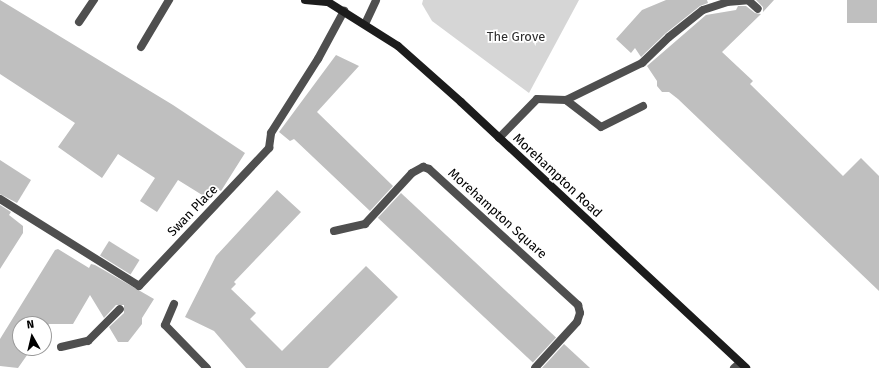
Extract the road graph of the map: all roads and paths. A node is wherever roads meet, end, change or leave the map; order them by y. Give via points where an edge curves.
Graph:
1 (94, 0) edge
2 (169, 0) edge
3 (305, 0) edge
4 (376, 0) edge
5 (327, 1) edge
6 (758, 9) dead end
7 (344, 11) junction
8 (80, 22) dead end
9 (365, 24) junction
10 (141, 47) dead end
11 (566, 100) junction
12 (642, 106) dead end
13 (499, 138) junction
14 (0, 199) edge
15 (334, 231) dead end
16 (174, 304) dead end
17 (120, 309) dead end
18 (61, 347) dead end
19 (740, 366) edge
20 (207, 368) edge
21 (535, 368) edge

1 - 8 street
2 - 10 street
3 - 5 main road
4 - 9 street
5 - 7 main road, Morehampton Road
6 - 11 street via 748,0 727,2 703,10 642,63
7 - 9 main road, Morehampton Road
7 - 14 street, Swan Place via 318,60 271,133 269,148 139,286
9 - 13 main road, Morehampton Road via 398,46
11 - 12 street via 601,127
11 - 13 street via 537,99
13 - 19 main road, Morehampton Road
15 - 21 street, Morehampton Square via 365,224 412,173 423,167 429,169 578,304 580,313 577,322
16 - 20 street via 165,326
17 - 18 street via 88,341

